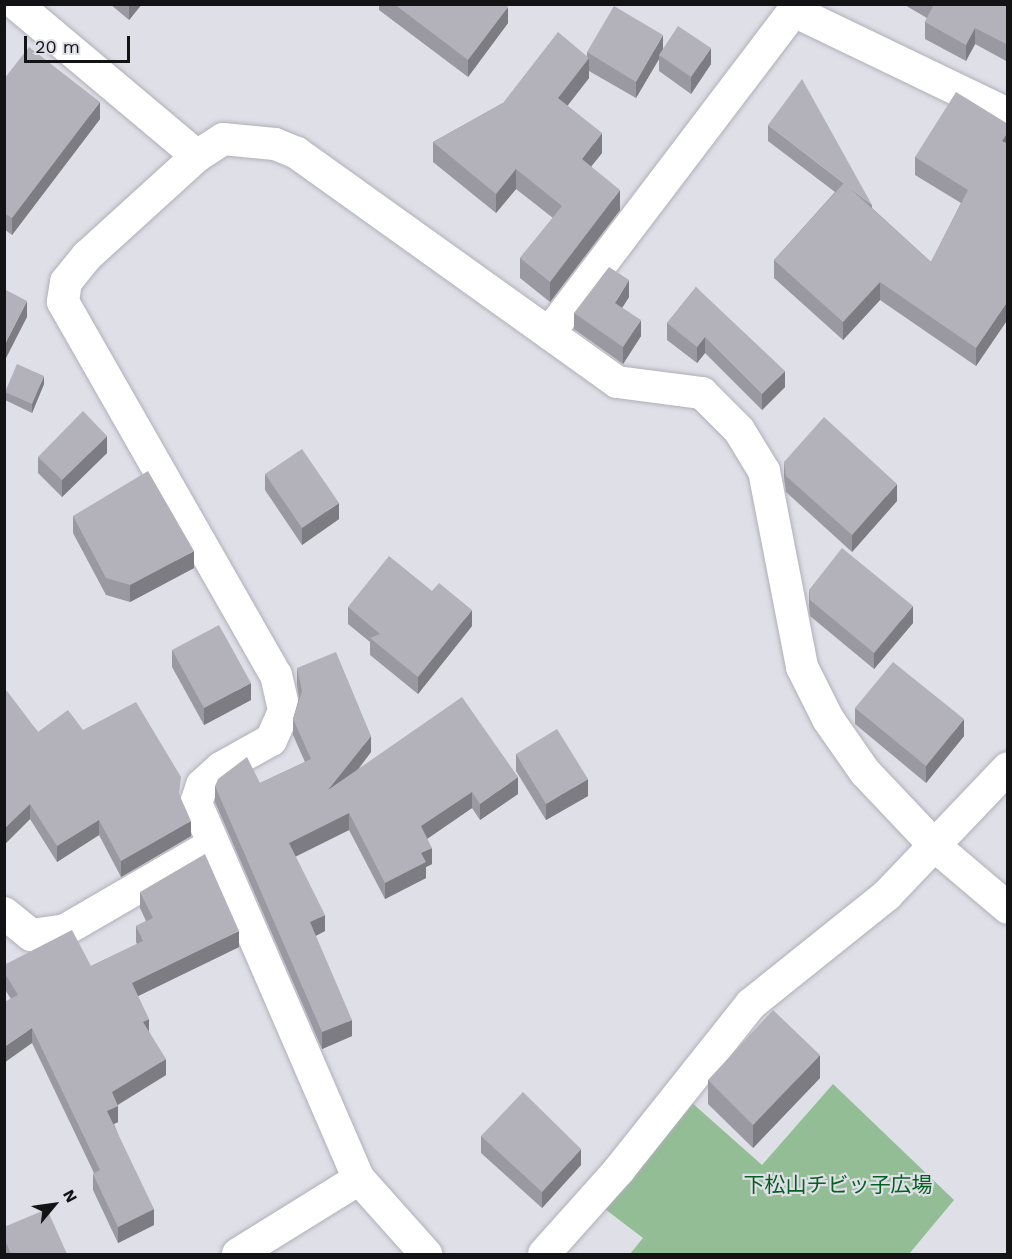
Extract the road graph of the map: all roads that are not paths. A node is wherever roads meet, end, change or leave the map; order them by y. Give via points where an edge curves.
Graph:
1 (16, 4) edge
2 (798, 8) edge
3 (1008, 114) edge
4 (197, 156) junction
5 (549, 333) junction
6 (1008, 768) edge
7 (210, 846) junction
8 (936, 847) junction
9 (1008, 908) edge
10 (4, 913) edge
11 (359, 1179) junction
12 (237, 1254) edge
13 (426, 1254) edge
14 (544, 1254) edge

1 - 4 street
2 - 3 street
2 - 5 street
4 - 5 street via 223,139 275,144 297,153
4 - 7 street via 87,256 66,282 63,302 276,675 284,711 271,740 202,785 196,803
5 - 8 street via 617,382 702,393 739,430 764,471 802,667 865,772
6 - 8 street
7 - 10 street via 65,930 31,935
7 - 11 street
8 - 9 street
8 - 14 street via 886,895 751,1004 620,1170
11 - 12 street
11 - 13 street

